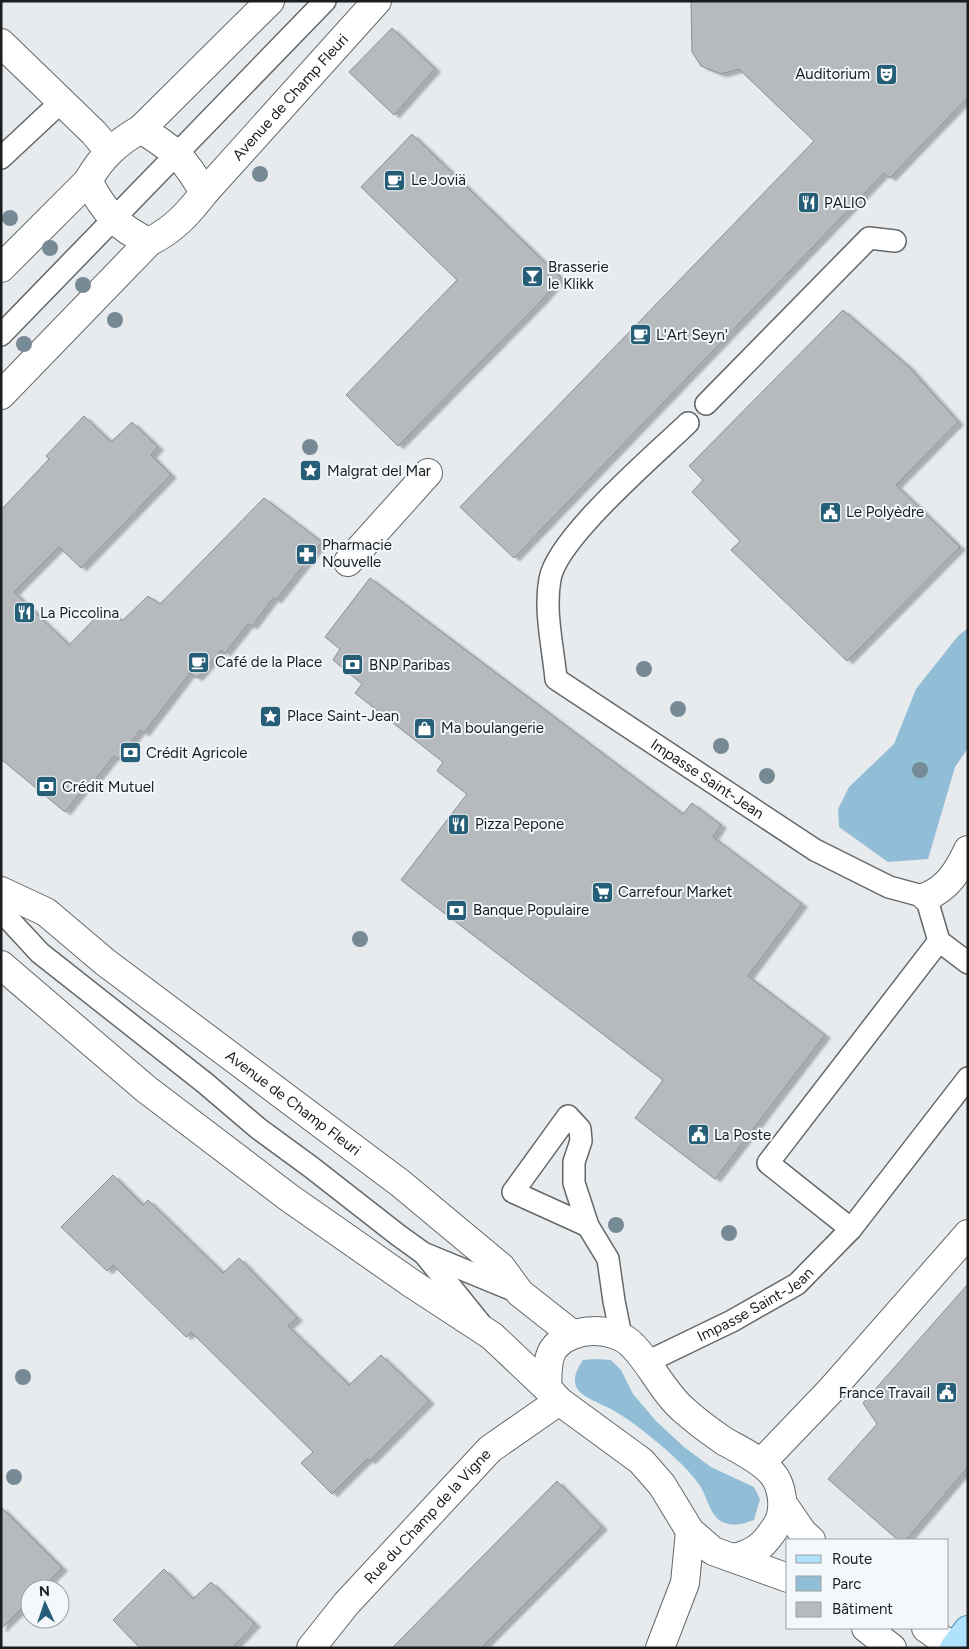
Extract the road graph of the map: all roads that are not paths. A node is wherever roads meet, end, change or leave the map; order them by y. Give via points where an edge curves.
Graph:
1 (270, 1) edge
2 (325, 1) edge
3 (377, 1) edge
4 (1, 43) edge
5 (62, 101) junction
6 (141, 129) junction
7 (109, 152) junction
8 (178, 154) junction
9 (1, 158) edge
10 (88, 181) junction
11 (204, 193) junction
12 (113, 219) junction
13 (895, 241) dead end
14 (149, 242) junction
15 (1, 268) edge
16 (1, 335) edge
17 (1, 395) edge
18 (706, 404) dead end
19 (688, 423) dead end
20 (428, 473) dead end
21 (348, 562) dead end
22 (968, 850) edge
23 (1, 891) edge
24 (926, 896) junction
25 (1, 911) edge
26 (10, 927) edge
27 (939, 941) junction
28 (968, 962) edge
29 (1, 965) edge
30 (968, 1078) edge
31 (588, 1226) junction
32 (852, 1229) junction
33 (968, 1234) edge
34 (423, 1253) junction
35 (520, 1293) junction
36 (572, 1334) junction
37 (492, 1336) junction
38 (621, 1336) junction
39 (645, 1363) junction
40 (553, 1394) junction
41 (761, 1463) junction
42 (783, 1504) junction
43 (690, 1530) junction
44 (810, 1539) edge
45 (734, 1558) junction
46 (786, 1577) edge
47 (867, 1629) edge
48 (927, 1629) edge
49 (968, 1630) edge
50 (311, 1648) edge
51 (660, 1648) edge
52 (892, 1648) edge
53 (954, 1648) edge

1 - 6 street
2 - 8 lane
3 - 11 street, Avenue de Champ Fleuri
4 - 5 street
5 - 7 street
5 - 9 lane
6 - 7 street via 124,138
6 - 8 street
7 - 10 street via 96,165
8 - 11 street
8 - 12 lane
10 - 12 street
10 - 15 street
11 - 14 street, Avenue de Champ Fleuri via 168,232
12 - 14 street via 129,233
12 - 16 lane
13 - 18 lane via 869,238
14 - 17 street, Avenue de Champ Fleuri
19 - 24 lane, Impasse Saint-Jean via 587,522 563,550 550,578 548,603 556,679 815,850 890,888
20 - 21 street
22 - 24 street via 958,872 938,892
23 - 35 street, Avenue de Champ Fleuri via 46,912 105,962 400,1183 501,1267
24 - 27 lane
25 - 26 lane
26 - 34 lane via 259,1129
27 - 28 lane
27 - 32 lane via 768,1163
29 - 37 street via 146,1088 282,1193
30 - 32 lane, Impasse Saint-Jean
31 - 31 lane via 513,1192 568,1116 580,1129 574,1183
31 - 38 lane via 608,1258
32 - 39 lane, Impasse Saint-Jean via 797,1284 732,1321
33 - 41 street via 831,1390
34 - 35 lane
34 - 37 lane
35 - 36 street, Avenue de Champ Fleuri
36 - 38 street via 597,1332
36 - 40 street via 554,1348 549,1360
37 - 40 street
38 - 39 street via 634,1346
39 - 41 street via 683,1410
40 - 43 street via 640,1461 662,1486
40 - 50 street, Rue du Champ de la Vigne via 490,1449 346,1604
41 - 42 street via 778,1483
42 - 44 street via 803,1534
42 - 45 street via 779,1522 766,1543 750,1554
43 - 45 street via 713,1550
43 - 51 street via 685,1584
45 - 46 street
47 - 52 street
48 - 53 street
49 - 53 main road

